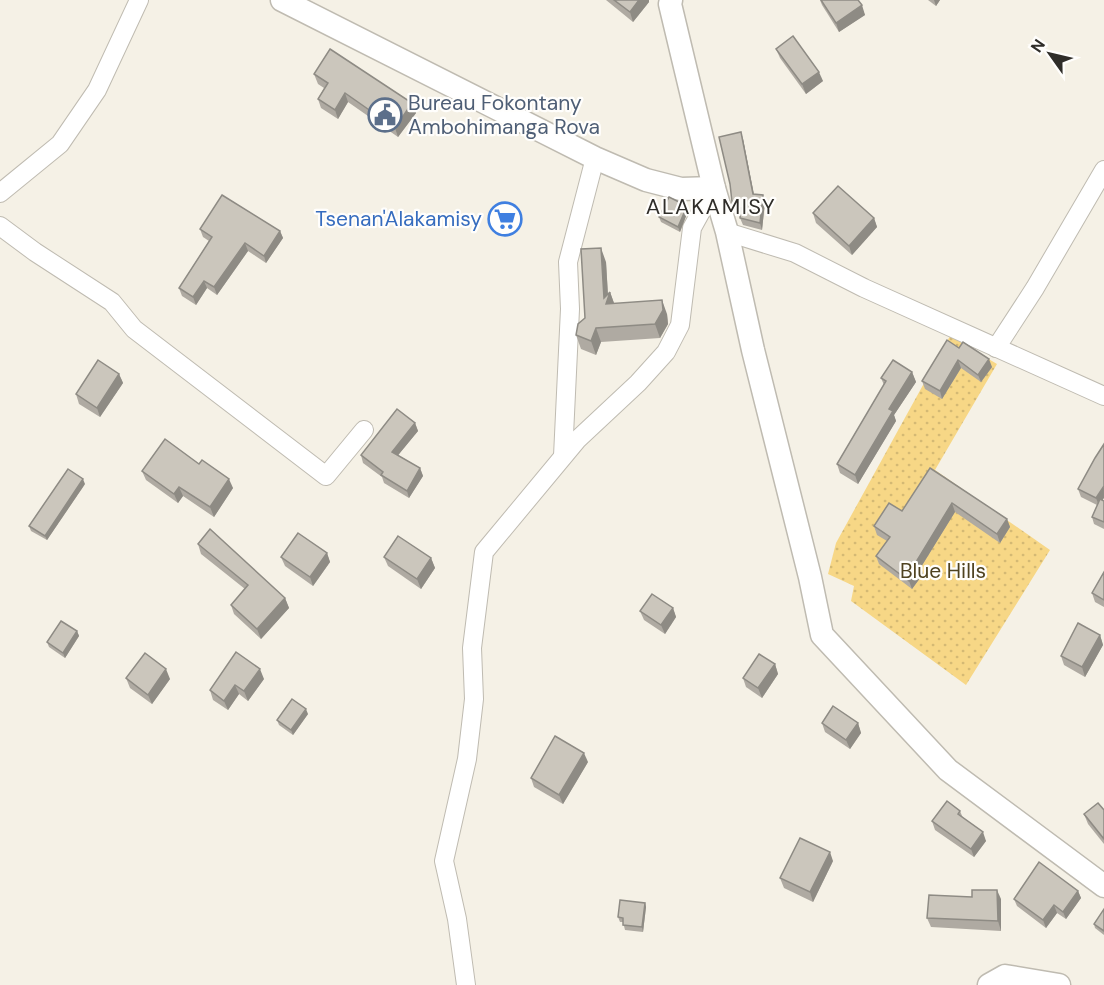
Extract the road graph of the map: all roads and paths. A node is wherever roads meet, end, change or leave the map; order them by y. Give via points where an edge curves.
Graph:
1 (139, 0) edge
2 (282, 0) edge
3 (671, 0) edge
4 (595, 158) junction
5 (1104, 170) edge
6 (714, 189) junction
7 (0, 193) edge
8 (0, 226) edge
9 (727, 231) junction
10 (996, 348) junction
11 (1104, 396) edge
12 (364, 430) dead end
13 (563, 456) junction
14 (1104, 886) edge
15 (466, 985) edge
16 (988, 985) edge
17 (1059, 985) edge

1 - 7 street via 97,90 60,144
2 - 4 street
3 - 6 street
4 - 6 street via 672,187
4 - 13 street via 568,262 570,309
5 - 10 street
6 - 9 street
6 - 13 street via 692,228 680,325 666,352
8 - 12 street via 112,302 134,329 326,476
9 - 10 street via 795,253
9 - 14 street via 822,635 948,770
10 - 11 street
13 - 15 street via 484,552 472,648 474,699 467,759 444,861
16 - 17 street via 1005,976

